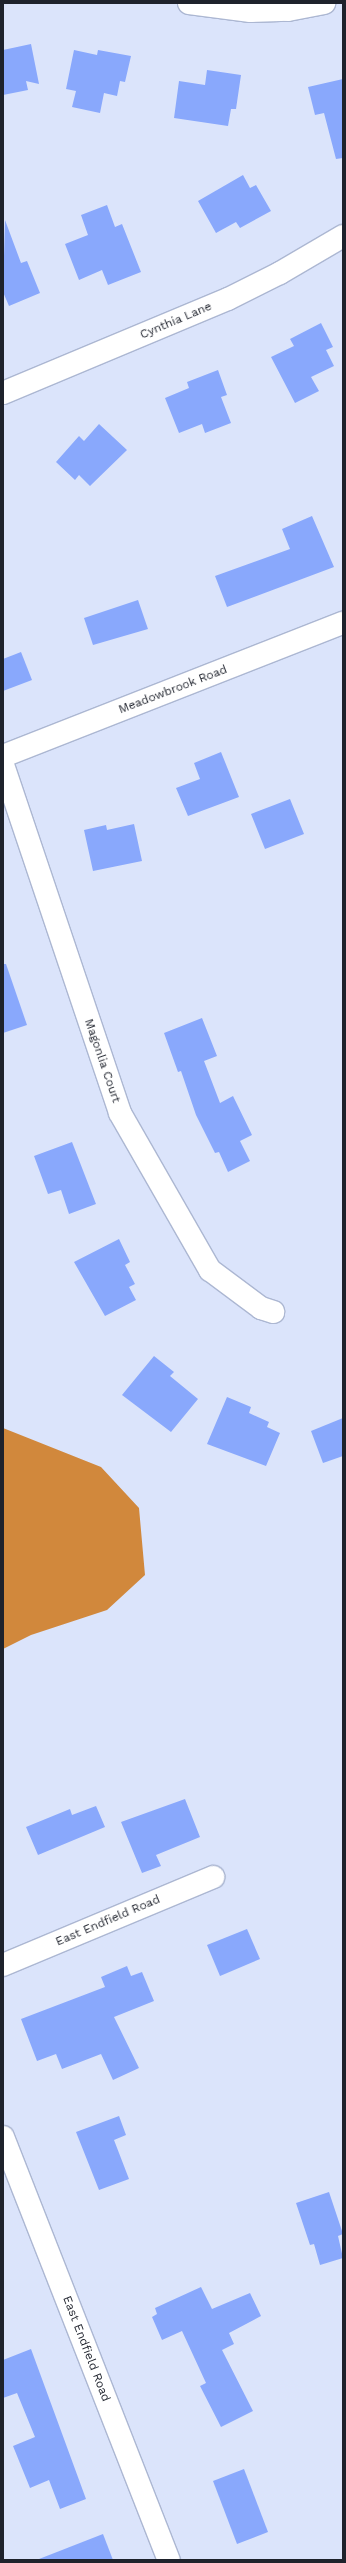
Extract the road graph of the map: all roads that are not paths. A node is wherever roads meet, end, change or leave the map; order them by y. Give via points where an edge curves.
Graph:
1 (189, 3) edge
2 (324, 3) edge
3 (343, 236) edge
4 (3, 393) edge
5 (343, 624) edge
6 (3, 756) edge
7 (3, 765) edge
8 (273, 1312) dead end
9 (213, 1876) dead end
10 (3, 1965) edge
11 (3, 2137) edge
12 (169, 2560) edge

1 - 2 street via 250,12 288,10
3 - 4 street, Cynthia Lane via 280,273 228,299
5 - 6 street, Meadowbrook Road
7 - 8 street, Magonlia Court via 120,1113 210,1270 261,1308
9 - 10 street, East Endfield Road
11 - 12 street, East Endfield Road

